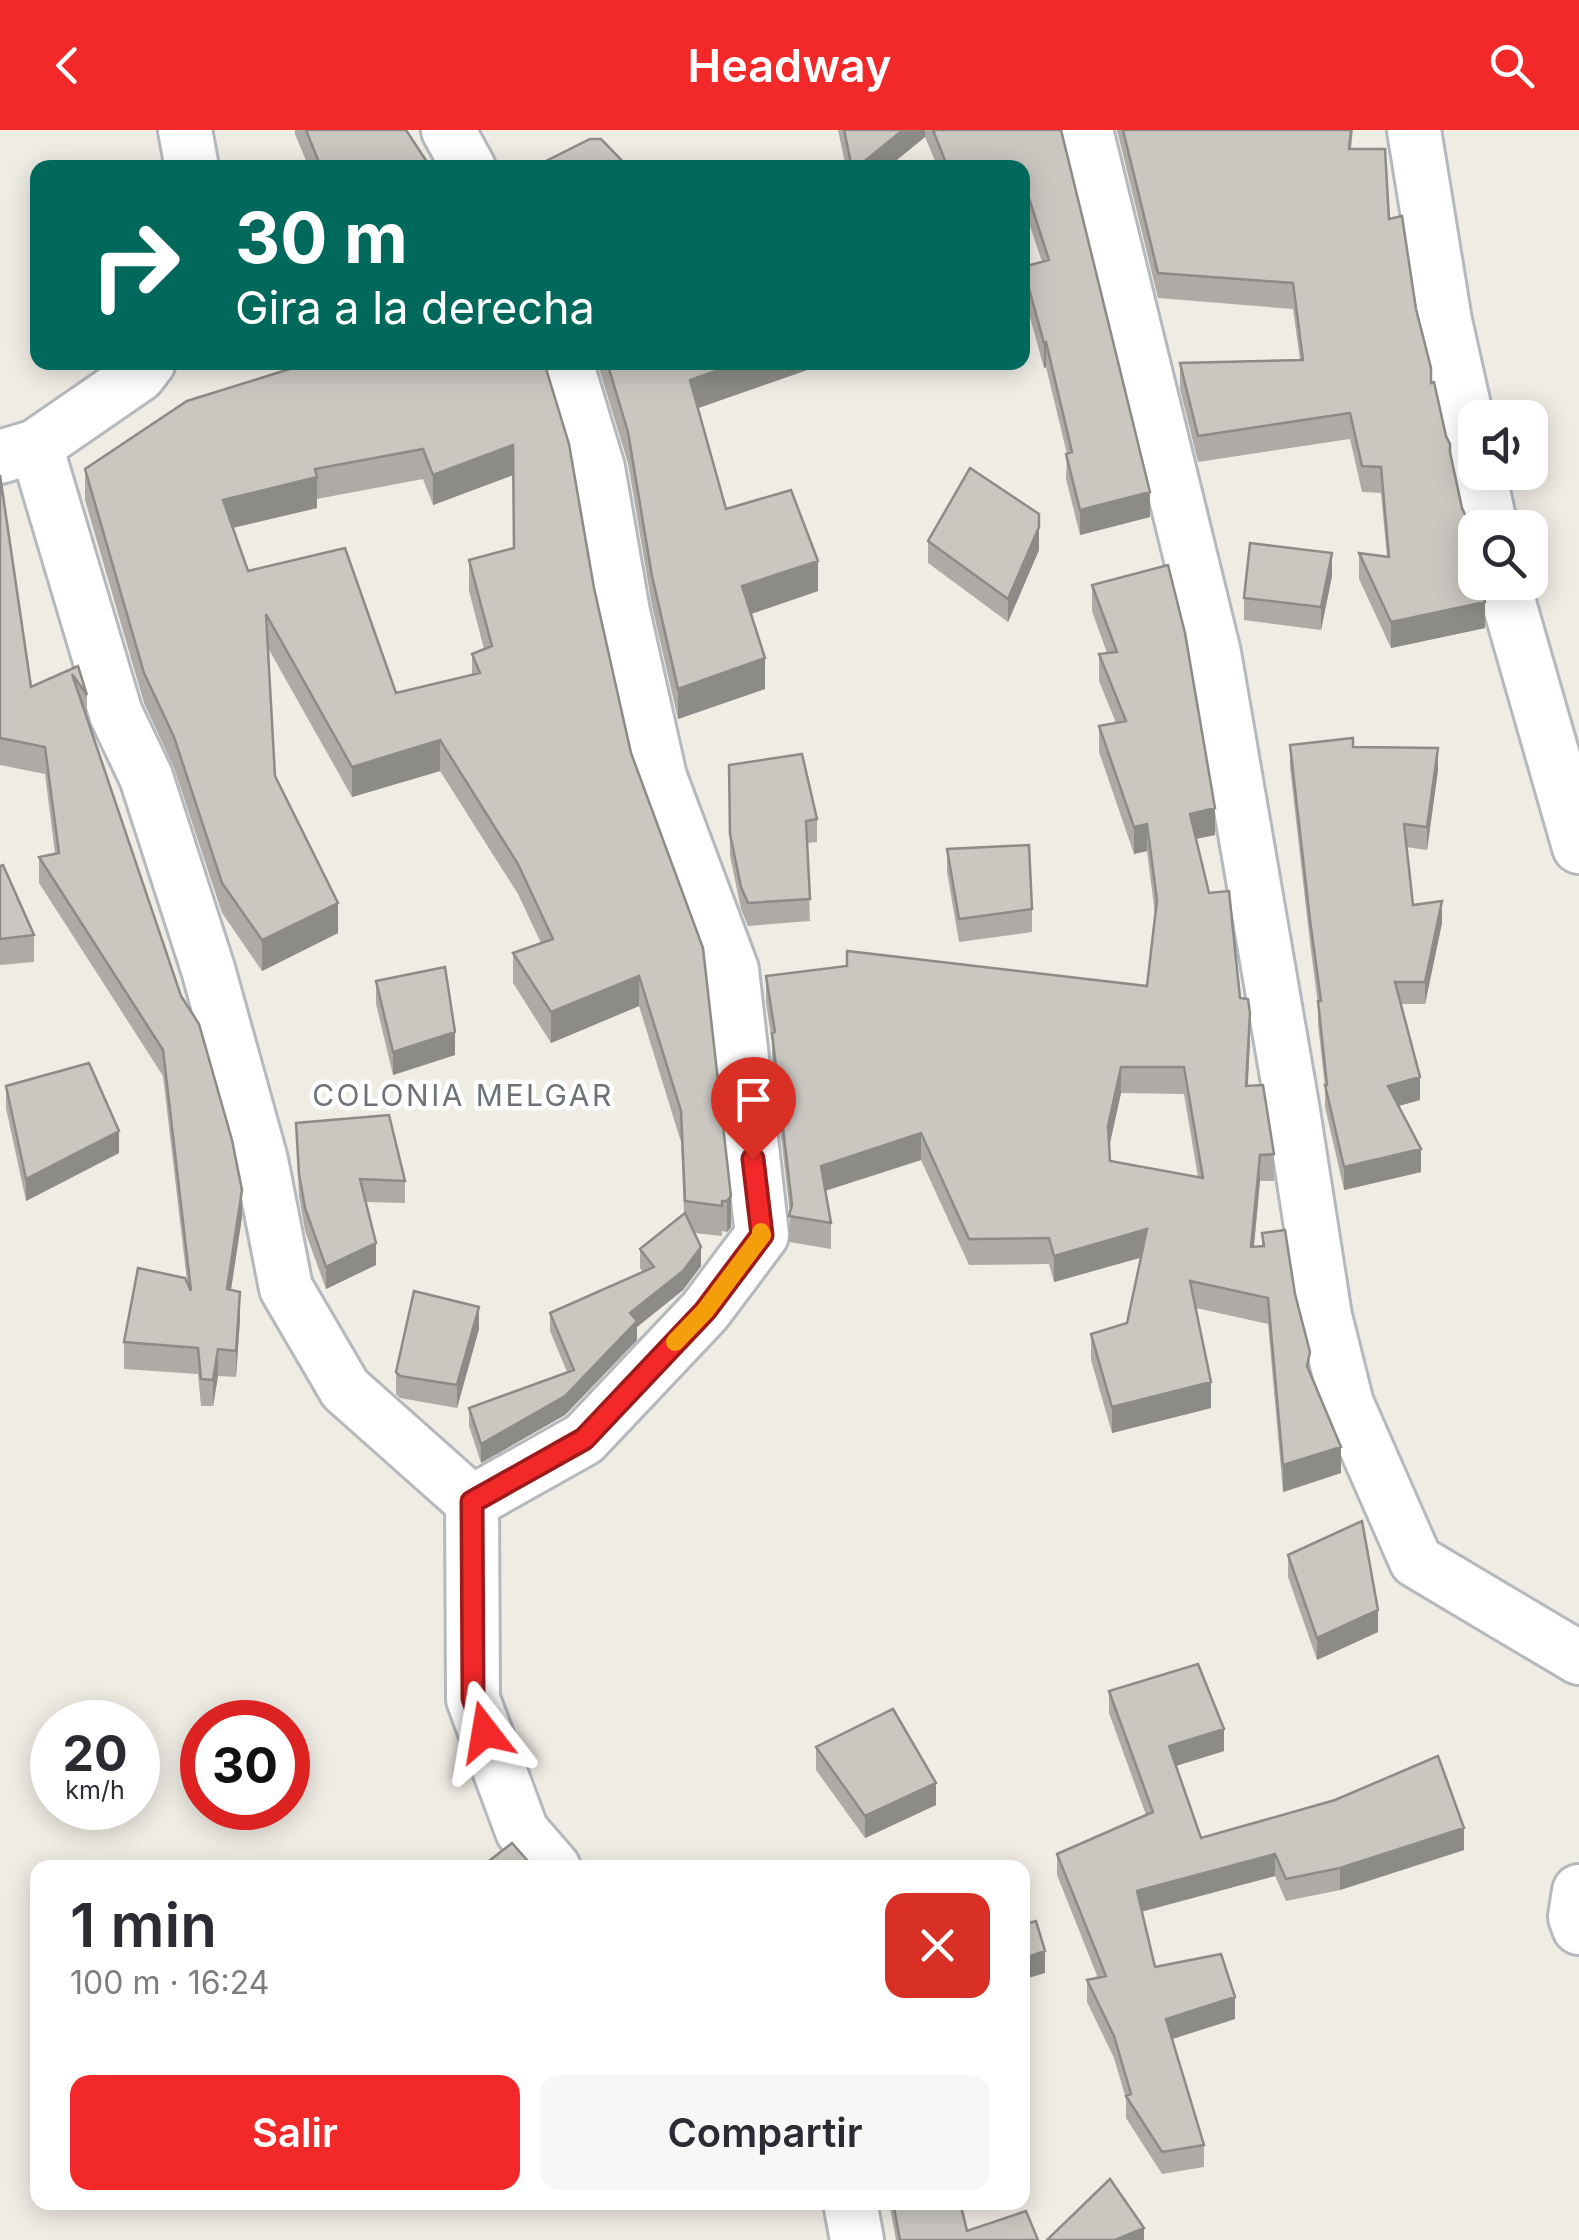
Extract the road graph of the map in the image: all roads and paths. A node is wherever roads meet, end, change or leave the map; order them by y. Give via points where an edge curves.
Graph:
1 (448, 130) edge
2 (1086, 130) edge
3 (1414, 130) edge
4 (465, 160) edge
5 (143, 370) edge
6 (568, 370) edge
7 (1463, 400) edge
8 (18, 452) edge
9 (1508, 600) edge
10 (1579, 846) edge
11 (472, 1502) junction
12 (1579, 1658) edge
13 (547, 1860) edge

1 - 4 street
2 - 12 street via 1214,653 1325,1316 1347,1404 1416,1561
3 - 7 street
5 - 8 street
6 - 11 street via 598,468 660,777 732,970 762,1235 705,1311 584,1439
8 - 11 street via 146,777 208,969 261,1160 286,1288 345,1389
9 - 10 street
11 - 13 street via 473,1698 522,1831

